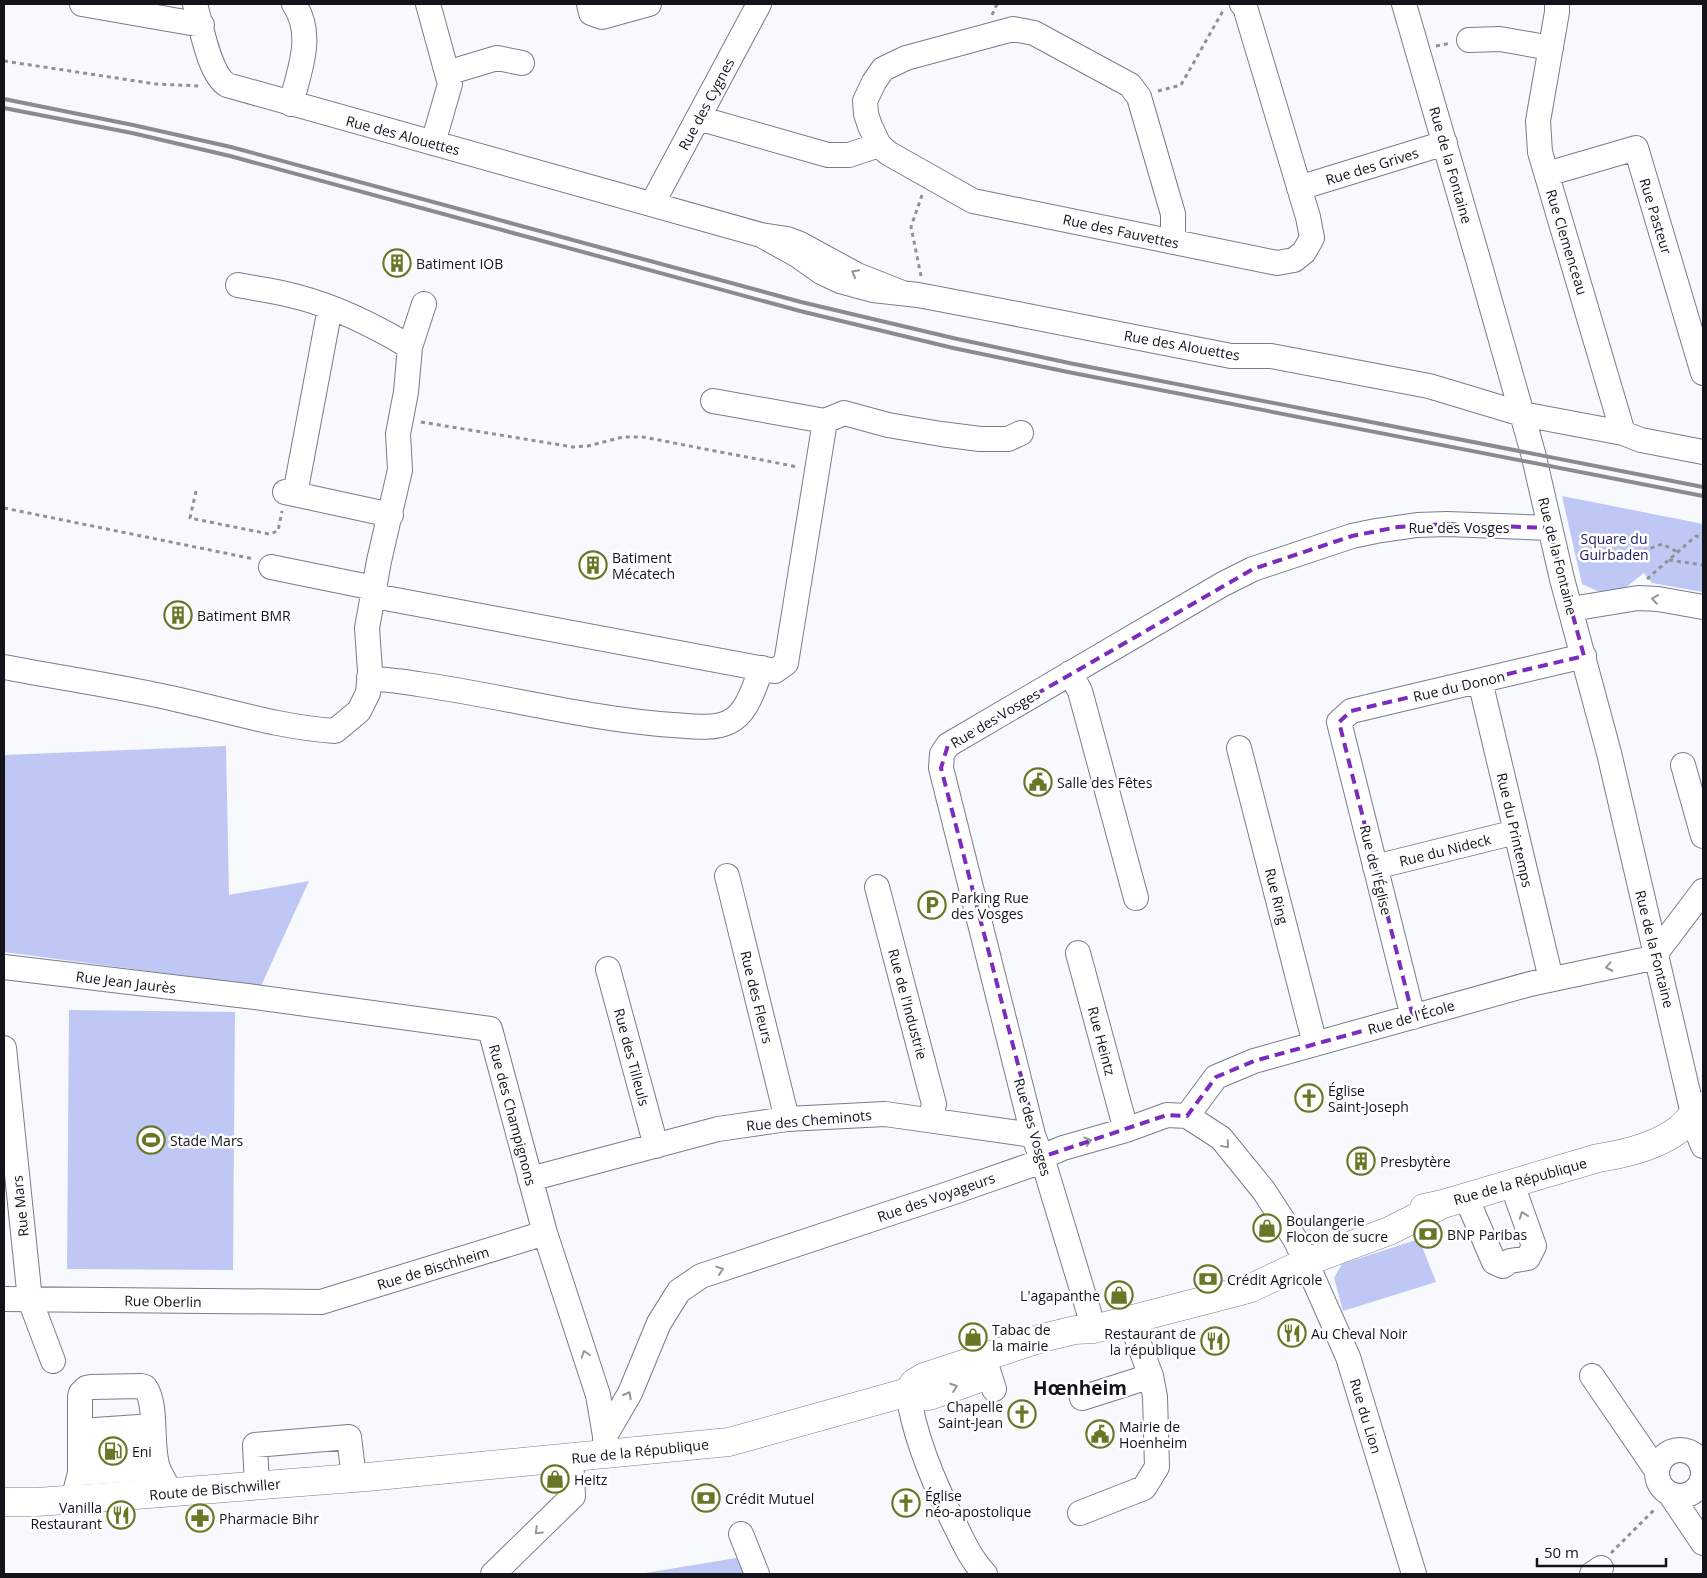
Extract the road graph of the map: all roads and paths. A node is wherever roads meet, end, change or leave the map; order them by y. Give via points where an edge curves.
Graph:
1 (82, 4) edge
2 (294, 4) edge
3 (428, 4) edge
4 (589, 4) edge
5 (649, 4) edge
6 (759, 4) edge
7 (1226, 4) edge
8 (1242, 4) edge
9 (1404, 4) edge
10 (1557, 4) edge
11 (199, 14) edge
12 (1469, 40) joint
13 (1551, 48) junction
14 (1418, 51) junction
15 (4, 61) edge
16 (522, 64) dead end
17 (447, 73) junction
18 (221, 81) junction
19 (1139, 97) junction
20 (291, 104) junction
21 (698, 118) junction
22 (434, 143) junction
23 (879, 144) junction
24 (1445, 144) junction
25 (1547, 174) junction
26 (928, 176) junction
27 (1299, 188) junction
28 (652, 204) junction
29 (1173, 242) junction
30 (238, 285) dead end
31 (926, 296) junction
32 (424, 304) dead end
33 (330, 308) junction
34 (410, 347) junction
35 (1703, 373) edge
36 (713, 401) dead end
37 (1522, 414) junction
38 (416, 421) dead end
39 (825, 421) junction
40 (1623, 432) junction
41 (1021, 433) dead end
42 (1703, 452) edge
43 (804, 468) dead end
44 (4, 508) edge
45 (391, 515) junction
46 (1549, 528) junction
47 (1703, 537) edge
48 (1597, 552) dead end
49 (1678, 552) junction
50 (1669, 560) junction
51 (266, 564) joint
52 (1703, 565) edge
53 (374, 588) junction
54 (1638, 598) junction
55 (1703, 608) edge
56 (1571, 609) junction
57 (1584, 656) junction
58 (4, 667) edge
59 (762, 668) junction
60 (1070, 673) junction
61 (369, 678) junction
62 (1480, 681) junction
63 (1339, 722) joint
64 (1239, 748) dead end
65 (1682, 765) dead end
66 (1516, 832) junction
67 (1703, 836) edge
68 (1375, 867) junction
69 (727, 876) dead end
70 (877, 887) dead end
71 (1703, 891) edge
72 (1136, 898) dead end
73 (1078, 953) dead end
74 (1656, 955) junction
75 (4, 967) edge
76 (608, 969) dead end
77 (1551, 979) junction
78 (247, 996) joint
79 (1413, 1017) junction
80 (1316, 1044) junction
81 (4, 1055) edge
82 (1698, 1110) edge
83 (1187, 1116) junction
84 (787, 1119) junction
85 (930, 1120) junction
86 (1126, 1130) junction
87 (1033, 1135) junction
88 (656, 1146) junction
89 (1703, 1146) edge
90 (1042, 1157) junction
91 (10, 1171) edge
92 (530, 1180) junction
93 (1512, 1184) junction
94 (1454, 1201) junction
95 (545, 1233) junction
96 (1302, 1253) junction
97 (4, 1300) edge
98 (30, 1300) junction
99 (321, 1302) joint
100 (1130, 1320) junction
101 (1094, 1329) junction
102 (53, 1360) dead end
103 (1151, 1376) junction
104 (1592, 1376) dead end
105 (908, 1392) junction
106 (1082, 1398) dead end
107 (605, 1445) junction
108 (155, 1447) junction
109 (81, 1452) junction
110 (571, 1458) junction
111 (1703, 1470) edge
112 (1657, 1471) junction
113 (361, 1478) junction
114 (257, 1486) junction
115 (171, 1492) junction
116 (1688, 1498) edge
117 (73, 1500) junction
118 (4, 1502) edge
119 (1080, 1513) dead end
120 (741, 1534) dead end
121 (1703, 1543) edge
122 (1596, 1571) edge
123 (493, 1574) edge
124 (757, 1574) edge
125 (985, 1574) edge
126 (1414, 1574) edge

1 - 11 street
2 - 20 street via 302,21 305,44
3 - 17 street
4 - 5 street via 591,12 602,17
6 - 21 street, Rue des Cygnes
7 - 19 path via 1181,85
8 - 27 street, Rue des Fauvettes
9 - 14 street, Rue de la Fontaine
10 - 13 street, Rue Clemenceau
11 - 18 street via 212,66
12 - 13 street via 1500,38
12 - 14 path
13 - 25 street, Rue Clemenceau via 1538,121 1540,152
14 - 24 street, Rue de la Fontaine
15 - 18 path via 156,84 200,86
16 - 17 street via 497,58
17 - 22 street via 450,84
18 - 20 street, Rue des Alouettes
19 - 23 street via 1130,85 1034,33 1013,29 906,58 883,69 864,101
19 - 29 street via 1173,214
20 - 22 street, Rue des Alouettes
21 - 23 street via 828,155 849,155
21 - 28 street, Rue des Cygnes
22 - 28 street, Rue des Alouettes
23 - 26 street, Rue des Fauvettes via 888,153
24 - 27 street, Rue des Grives
24 - 37 street, Rue de la Fontaine
25 - 35 street, Rue Pasteur via 1636,148
25 - 40 street, Rue Clemenceau
26 - 29 street, Rue des Fauvettes via 973,201
26 - 31 path via 911,227
27 - 29 street, Rue des Fauvettes via 1312,238 1304,252 1294,260 1277,263
28 - 31 street, Rue des Alouettes via 787,239 857,275 900,292
30 - 33 street via 298,297
31 - 37 street, Rue des Alouettes via 1231,356 1271,356 1428,386
32 - 34 street
33 - 34 street
33 - 45 street via 290,493
34 - 45 street via 398,434 400,470
36 - 39 street
37 - 40 street, Rue des Alouettes
37 - 46 street, Rue de la Fontaine
38 - 43 path via 573,447 623,437 643,437
39 - 41 street via 844,414 888,425 959,430 980,439 1008,439
39 - 59 street via 786,663 775,671
40 - 42 street, Rue des Alouettes via 1641,440
44 - 51 path
45 - 53 street
46 - 56 street, Rue de la Fontaine
46 - 60 street, Rue des Vosges via 1417,525 1352,536 1253,569
47 - 49 path via 1696,536
48 - 49 path via 1624,558 1662,544
49 - 50 path
50 - 52 path
50 - 54 path via 1648,577
51 - 53 street
53 - 59 street via 380,597
53 - 61 street via 367,628
55 -> 54 street
54 - 56 street
56 - 57 street, Rue de la Fontaine
57 - 62 street, Rue du Donon
57 - 74 street, Rue de la Fontaine
58 - 61 street via 177,699 302,729 335,731 359,711 368,693
59 - 61 street via 747,703 737,717 722,725 703,726 656,724
60 - 72 street via 1080,691
60 - 87 street, Rue des Vosges via 948,745 942,754 941,768
62 - 63 street, Rue du Donon via 1351,710
62 - 66 street, Rue du Printemps
63 - 68 street, Rue de l'Église
64 - 80 street, Rue Ring
65 - 67 street
66 - 68 street, Rue du Nideck
66 - 77 street, Rue du Printemps
68 - 79 street, Rue de l'Église
69 - 84 street, Rue des Fleurs
70 - 85 street, Rue de l'Industrie via 934,1104
71 - 74 street
73 - 86 street, Rue Heintz
74 -> 77 street, Rue de l'École
74 - 82 street, Rue de la Fontaine
75 - 78 street, Rue Jean Jaurès
76 - 88 street, Rue des Tilleuls
77 - 79 street, Rue de l'École
78 - 92 street, Rue des Champignons via 490,1029
79 - 80 street, Rue de l'École
80 - 83 street, Rue de l'École via 1254,1061 1216,1077
81 - 91 street, Rue Mars
82 - 89 street, Rue de la Fontaine
82 - 93 main road, Rue de la République via 1676,1131 1652,1144
83 - 86 street, Rue des Voyageurs via 1167,1115
83 -> 96 street via 1221,1138 1264,1191
84 - 85 street, Rue des Cheminots via 885,1114
84 - 88 street, Rue des Cheminots via 718,1129
85 - 87 street, Rue des Cheminots
90 -> 86 street, Rue des Voyageurs
87 - 90 street, Rue des Vosges
88 - 92 street, Rue des Cheminots
90 - 101 street, Rue des Vosges
107 -> 90 street, Rue des Voyageurs via 659,1323 679,1291 701,1276 951,1193 1034,1164
91 - 98 street, Rue Mars
92 - 95 street, Rue des Champignons
93 - 94 main road, Rue de la République
94 -> 93 street via 1494,1262 1503,1266 1510,1261 1528,1258 1534,1246
94 - 96 main road, Rue de la République via 1392,1214
95 - 99 street, Rue de Bischheim
107 -> 95 street, Rue des Champignons via 598,1395
96 - 100 main road, Rue de la République via 1270,1259 1213,1297
96 - 126 street, Rue du Lion via 1348,1357
97 - 98 street, Rue Oberlin
98 - 99 street, Rue Oberlin
98 - 102 street, Rue Mars
100 - 101 main road, Rue de la République
100 - 103 street
101 - 105 main road, Rue de la République via 1060,1348 929,1396
103 - 106 street
103 - 119 street via 1155,1396 1157,1467 1144,1488
104 - 112 street
105 - 107 main road, Rue de la République via 729,1442
105 - 125 street via 913,1416 936,1462 939,1493 975,1564
107 - 110 main road, Rue de la République
108 - 109 street
108 - 109 street
108 - 109 street via 150,1398 145,1387 91,1387 81,1393
108 - 115 street
109 - 117 street
110 - 113 main road, Rue de la République
110 -> 123 street via 573,1496
111 - 112 street via 1696,1456 1683,1450 1668,1452 1662,1457
111 - 116 street via 1701,1483
112 - 116 street via 1660,1484
113 - 114 main road, Route de Bischwiller
113 - 114 street via 349,1437 255,1445
114 - 115 main road, Route de Bischwiller
115 - 117 main road, Route de Bischwiller
116 - 121 street
116 - 122 path via 1612,1552 1615,1556
117 - 118 main road, Route de Bischwiller
120 - 124 street

